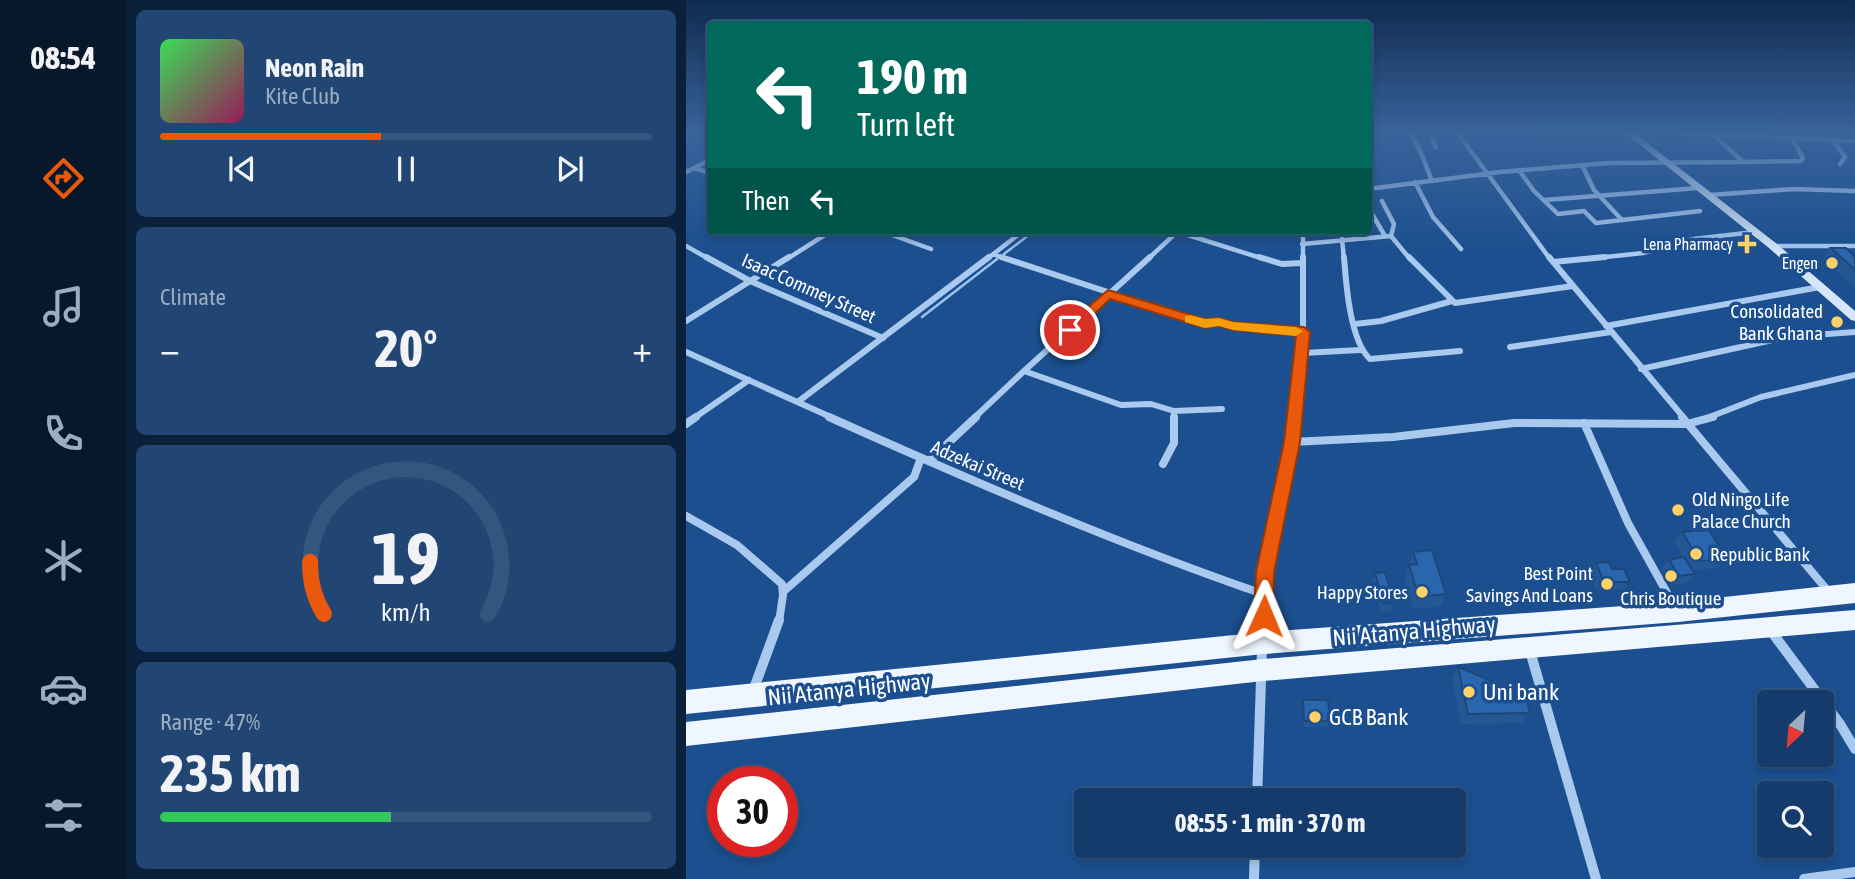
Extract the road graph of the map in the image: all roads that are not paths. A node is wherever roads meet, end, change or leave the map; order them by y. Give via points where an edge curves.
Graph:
1 (1428, 173) edge
2 (1494, 173) edge
3 (1522, 173) edge
4 (1586, 173) edge
5 (1679, 173) edge
6 (1486, 174) junction
7 (1432, 181) junction
8 (1415, 182) junction
9 (1372, 187) edge
10 (1698, 188) junction
11 (1855, 191) edge
12 (1598, 194) junction
13 (1709, 195) junction
14 (1544, 200) junction
15 (1382, 201) dead end
16 (1700, 211) dead end
17 (1372, 214) edge
18 (1622, 220) junction
19 (1754, 232) junction
20 (825, 235) edge
21 (892, 235) edge
22 (1018, 235) edge
23 (1172, 235) edge
24 (1189, 235) edge
25 (1303, 235) edge
26 (1388, 236) junction
27 (1342, 239) junction
28 (1302, 244) junction
29 (686, 246) edge
30 (1773, 246) junction
31 (1855, 246) edge
32 (931, 249) dead end
33 (1461, 249) dead end
34 (993, 254) junction
35 (1553, 262) junction
36 (1301, 264) junction
37 (750, 281) junction
38 (1573, 286) junction
39 (1820, 287) junction
40 (1108, 294) junction
41 (1452, 302) junction
42 (1853, 313) edge
43 (686, 321) edge
44 (1355, 324) junction
45 (1608, 329) junction
46 (1304, 332) junction
47 (1855, 332) edge
48 (883, 338) junction
49 (1510, 346) dead end
50 (1360, 350) junction
51 (1460, 351) dead end
52 (686, 352) edge
53 (1303, 353) junction
54 (1641, 369) junction
55 (1024, 371) junction
56 (1855, 375) edge
57 (749, 380) junction
58 (799, 401) junction
59 (1222, 409) dead end
60 (1174, 411) junction
61 (686, 424) edge
62 (1584, 424) junction
63 (1687, 424) junction
64 (1292, 442) junction
65 (925, 459) junction
66 (1163, 464) dead end
67 (686, 516) edge
68 (784, 591) junction
69 (1855, 593) edge
70 (1263, 594) junction
71 (1831, 595) junction
72 (1678, 612) junction
73 (1855, 620) edge
74 (1768, 628) junction
75 (1264, 643) junction
76 (1529, 648) junction
77 (1263, 670) junction
78 (751, 695) junction
79 (686, 702) edge
80 (686, 734) edge
81 (1855, 749) edge
82 (1258, 788) edge
83 (1255, 858) edge
84 (1855, 872) edge
85 (1254, 879) edge
86 (1596, 879) edge
87 (1806, 879) edge

1 - 7 street
2 - 6 street
3 - 14 street
4 - 12 street
5 - 10 main road
6 - 7 street
6 - 35 street
7 - 8 street
8 - 9 street
8 - 33 street via 1433,217
10 - 12 street
10 - 13 main road
11 - 13 street via 1794,189
12 - 14 street
12 - 18 street
13 - 19 main road
14 - 18 street via 1558,214 1584,211 1596,223
15 - 26 street via 1394,224
16 - 18 street
17 - 26 street
19 - 30 main road
19 - 35 street via 1694,239 1643,253
20 - 37 street
21 - 32 street
22 - 34 street
23 - 40 street
24 - 36 street via 1282,264
25 - 28 street
26 - 27 street
26 - 41 street
27 - 28 street
27 - 44 street
28 - 36 street
29 - 37 street, Isaac Commey Street
30 - 31 street
30 - 39 main road
34 - 40 street
34 - 48 street
35 - 38 street
36 - 46 street
37 - 43 street
37 - 48 street, Isaac Commey Street
38 - 41 street
38 - 45 street
39 - 42 main road
39 - 45 street
40 - 46 street via 1205,324
40 - 55 street
41 - 44 street
44 - 50 street
45 - 49 street
45 - 54 street
46 - 53 street
47 - 54 street via 1786,337
48 - 58 street
50 - 51 street via 1378,360
50 - 53 street
52 - 57 street, Adzekai Street
53 - 64 street
54 - 63 street
55 - 60 street via 1121,405 1151,404
55 - 65 street
56 - 63 street via 1761,397
57 - 58 street, Adzekai Street
57 - 61 street
58 - 65 street, Adzekai Street
59 - 60 street
60 - 66 street via 1174,443
62 - 63 street
62 - 64 street via 1482,425 1393,437
62 - 72 street via 1628,523
63 - 71 street
64 - 70 street
65 - 68 street via 914,477
65 - 70 street, Adzekai Street via 1148,554
67 - 68 street via 749,553 776,577
68 - 78 street via 779,619
69 - 71 main road
70 - 75 street
71 - 72 main road
72 - 75 main road
73 - 74 main road, Nii Atanya Highway
74 - 76 main road, Nii Atanya Highway
74 - 81 street
75 - 77 street
75 - 78 main road
76 - 77 main road, Nii Atanya Highway
76 - 86 street
77 - 80 main road, Nii Atanya Highway
77 - 82 street
78 - 79 main road
83 - 85 street
84 - 87 street

